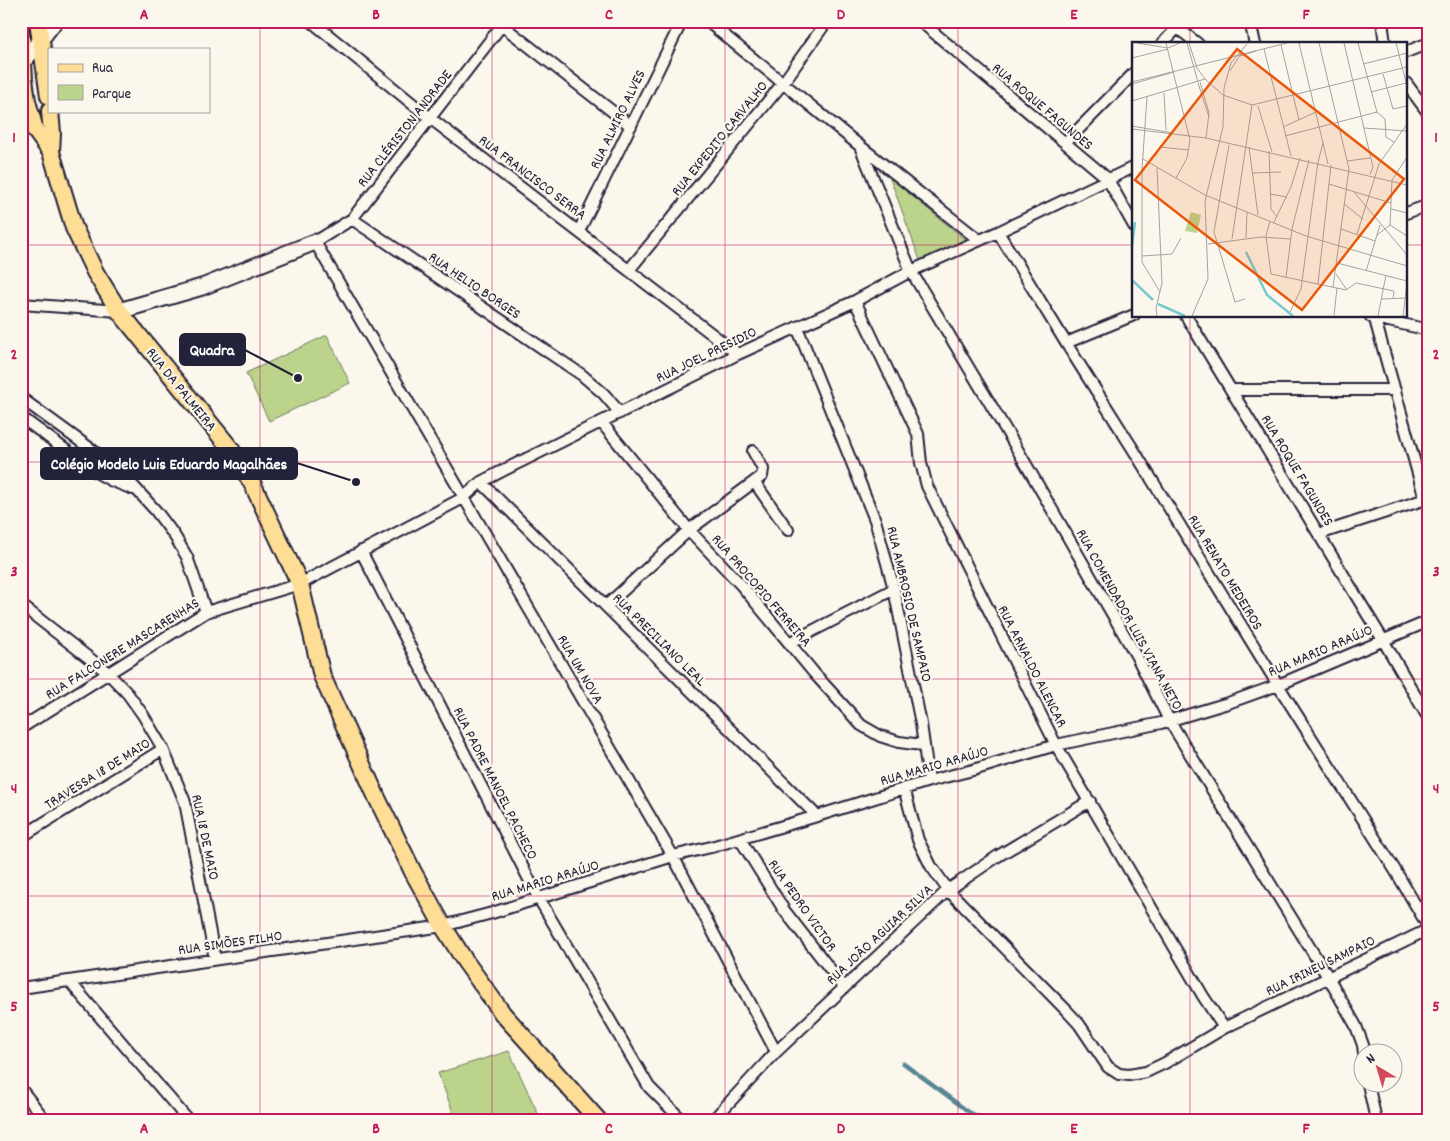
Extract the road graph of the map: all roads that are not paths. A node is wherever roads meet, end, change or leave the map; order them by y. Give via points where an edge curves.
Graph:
1 (54, 21) edge
2 (311, 21) edge
3 (682, 21) edge
4 (707, 21) edge
5 (827, 21) edge
6 (920, 21) edge
7 (1169, 21) edge
8 (1250, 21) edge
9 (1382, 21) edge
10 (39, 22) edge
11 (502, 23) edge
12 (1177, 28) junction
13 (21, 33) edge
14 (40, 41) junction
15 (1164, 42) edge
16 (1195, 42) edge
17 (1255, 42) edge
18 (1385, 42) edge
19 (1429, 43) edge
20 (21, 45) edge
21 (1408, 51) edge
22 (22, 71) edge
23 (1132, 75) edge
24 (783, 83) junction
25 (1408, 86) edge
26 (48, 90) edge
27 (50, 112) edge
28 (1429, 114) edge
29 (430, 118) junction
30 (631, 126) junction
31 (1064, 143) junction
32 (860, 146) junction
33 (51, 152) junction
34 (1132, 168) edge
35 (1107, 178) junction
36 (1429, 205) edge
37 (1408, 212) edge
38 (352, 219) junction
39 (1132, 222) edge
40 (579, 231) junction
41 (998, 232) junction
42 (979, 240) junction
43 (315, 242) junction
44 (629, 270) junction
45 (911, 272) junction
46 (855, 301) junction
47 (21, 304) edge
48 (119, 311) junction
49 (1132, 316) edge
50 (1187, 318) edge
51 (1372, 318) edge
52 (1376, 318) edge
53 (797, 327) junction
54 (1429, 330) edge
55 (1066, 343) junction
56 (738, 354) junction
57 (1232, 390) junction
58 (1395, 390) junction
59 (21, 398) edge
60 (620, 413) junction
61 (21, 417) edge
62 (602, 423) junction
63 (753, 450) dead end
64 (481, 482) junction
65 (755, 483) junction
66 (136, 490) junction
67 (463, 498) junction
68 (1427, 498) edge
69 (689, 530) junction
70 (788, 530) dead end
71 (1319, 534) junction
72 (361, 551) junction
73 (300, 584) junction
74 (894, 589) junction
75 (21, 604) edge
76 (606, 606) junction
77 (206, 612) junction
78 (1429, 622) edge
79 (1383, 640) junction
80 (789, 643) junction
81 (107, 672) junction
82 (1278, 686) junction
83 (1429, 719) edge
84 (1169, 720) junction
85 (21, 728) edge
86 (922, 745) junction
87 (1056, 745) junction
88 (163, 750) junction
89 (929, 781) junction
90 (904, 788) junction
91 (1090, 801) junction
92 (817, 816) junction
93 (21, 837) edge
94 (740, 839) junction
95 (673, 856) junction
96 (948, 890) junction
97 (538, 897) junction
98 (443, 926) junction
99 (1429, 928) edge
100 (215, 958) junction
101 (1328, 977) junction
102 (70, 982) junction
103 (844, 987) junction
104 (21, 988) edge
105 (1224, 1028) junction
106 (1363, 1044) edge
107 (776, 1052) junction
108 (21, 1089) edge
109 (1370, 1094) edge
110 (45, 1120) edge
111 (188, 1120) edge
112 (598, 1120) edge
113 (682, 1120) edge
114 (714, 1120) edge
115 (1376, 1120) edge

1 - 14 street
2 - 29 street, RUA FRANCISCO SERRA
3 - 30 street, RUA ALMIRO ALVES
4 - 24 street
5 - 24 street, RUA EXPEDITO CARVALHO
6 - 31 street, RUA ROQUE FAGUNDES
7 - 12 street
8 - 17 street
9 - 18 street
10 - 14 main road
10 - 20 street
11 - 29 street, RUA CLÉRISTON ANDRADE
11 - 30 street
12 - 15 street
12 - 16 street
13 - 20 main road
14 - 22 street
14 - 26 main road
19 - 21 street
20 - 22 main road
22 - 33 main road via 35,130
23 - 31 street
24 - 32 street
24 - 44 street, RUA EXPEDITO CARVALHO
25 - 28 street
27 - 33 main road
29 - 38 street, RUA CLÉRISTON ANDRADE
29 - 40 street, RUA FRANCISCO SERRA
30 - 40 street, RUA ALMIRO ALVES
31 - 35 street, RUA ROQUE FAGUNDES
32 - 42 street
32 - 45 street, RUA COMENDADOR LUIS VIANA NETO
33 - 48 main road, RUA DA PALMEIRA via 74,228 95,272
34 - 35 street, RUA JOEL PRESIDIO
35 - 39 street, RUA ROQUE FAGUNDES
35 - 41 street, RUA JOEL PRESIDIO
36 - 37 street
38 - 43 street, RUA CLÉRISTON ANDRADE
38 - 60 street, RUA HELIO BORGES via 582,375
40 - 44 street, RUA FRANCISCO SERRA
41 - 42 street, RUA JOEL PRESIDIO
41 - 55 street, RUA RENATO MEDEIROS
42 - 45 street, RUA JOEL PRESIDIO
43 - 48 street via 202,287
43 - 67 street, RUA UM NOVA
44 - 56 street, RUA FRANCISCO SERRA
45 - 46 street, RUA JOEL PRESIDIO
45 - 84 street, RUA COMENDADOR LUIS VIANA NETO via 1021,455 1137,657
46 - 53 street, RUA JOEL PRESIDIO
46 - 87 street, RUA ARNALDO ALENCAR via 918,434 927,486
47 - 48 street
48 - 73 main road, RUA DA PALMEIRA via 230,448
49 - 55 street
50 - 57 street, RUA ROQUE FAGUNDES
51 - 58 street
52 - 54 street
53 - 56 street, RUA JOEL PRESIDIO
53 - 74 street, RUA AMBROSIO DE SAMPAIO via 876,520
55 - 82 street, RUA RENATO MEDEIROS
56 - 60 street, RUA JOEL PRESIDIO
57 - 58 street
57 - 71 street, RUA ROQUE FAGUNDES
58 - 68 street
59 - 66 street via 104,458
60 - 62 street, RUA JOEL PRESIDIO
61 - 66 street via 94,471
62 - 64 street, RUA JOEL PRESIDIO
62 - 69 street, RUA PROCOPIO FERREIRA
63 - 65 street via 763,469 762,476
64 - 67 street, RUA JOEL PRESIDIO
64 - 76 street, RUA PRECILIANO LEAL
65 - 69 street
65 - 70 street
66 - 77 street via 174,535 187,557
67 - 72 street, RUA JOEL PRESIDIO
67 - 95 street, RUA UM NOVA
68 - 71 street
69 - 76 street
69 - 80 street, RUA PROCOPIO FERREIRA via 742,586
71 - 79 street, RUA ROQUE FAGUNDES
72 - 73 street, RUA JOEL PRESIDIO
72 - 97 street, RUA PADRE MANOEL PACHECO
73 - 77 street, RUA FALCONERE MASCARENHAS
73 - 98 main road, RUA DA PALMEIRA via 322,676 376,798
74 - 80 street
74 - 86 street, RUA AMBROSIO DE SAMPAIO
75 - 81 street, RUA 18 DE MAIO
76 - 92 street, RUA PRECILIANO LEAL
77 - 81 street, RUA FALCONERE MASCARENHAS
78 - 79 street, RUA MARIO ARAÚJO
79 - 82 street, RUA MARIO ARAÚJO
79 - 83 street, RUA ROQUE FAGUNDES
80 - 86 street, RUA PROCOPIO FERREIRA via 861,725 880,736
81 - 85 street, RUA FALCONERE MASCARENHAS
81 - 88 street, RUA 18 DE MAIO via 128,694
82 - 84 street, RUA MARIO ARAÚJO
82 - 99 street, RUA RENATO MEDEIROS
84 - 87 street, RUA MARIO ARAÚJO
84 - 101 street, RUA COMENDADOR LUIS VIANA NETO
86 - 89 street, RUA AMBROSIO DE SAMPAIO
87 - 89 street, RUA MARIO ARAÚJO
87 - 91 street, RUA ARNALDO ALENCAR
88 - 93 street, TRAVESSA 18 DE MAIO
88 - 100 street, RUA 18 DE MAIO via 185,802
89 - 90 street, RUA MARIO ARAÚJO
90 - 92 street, RUA MARIO ARAÚJO
90 - 96 street via 918,840
91 - 96 street, RUA JOÃO AGUIAR SILVA
91 - 105 street, RUA ARNALDO ALENCAR
92 - 94 street, RUA MARIO ARAÚJO
94 - 95 street, RUA MARIO ARAÚJO
94 - 103 street, RUA PEDRO VICTOR via 784,910
95 - 97 street, RUA MARIO ARAÚJO
95 - 107 street, RUA UM NOVA
96 - 103 street, RUA JOÃO AGUIAR SILVA
96 - 105 street, RUA IRINEU SAMPAIO via 1079,1024 1113,1071 1129,1075 1146,1072
97 - 98 street, RUA MARIO ARAÚJO
97 - 113 street, RUA PADRE MANOEL PACHECO via 649,1086
98 - 100 street, RUA SIMÕES FILHO
98 - 112 main road, RUA DA PALMEIRA via 503,1014
99 - 101 street, RUA IRINEU SAMPAIO
100 - 102 street, RUA SIMÕES FILHO
101 - 105 street, RUA IRINEU SAMPAIO
101 - 106 street, RUA COMENDADOR LUIS VIANA NETO
102 - 104 street, RUA SIMÕES FILHO
102 - 111 street
103 - 107 street, RUA JOÃO AGUIAR SILVA
107 - 114 street, RUA JOÃO AGUIAR SILVA
108 - 110 street
109 - 115 street

